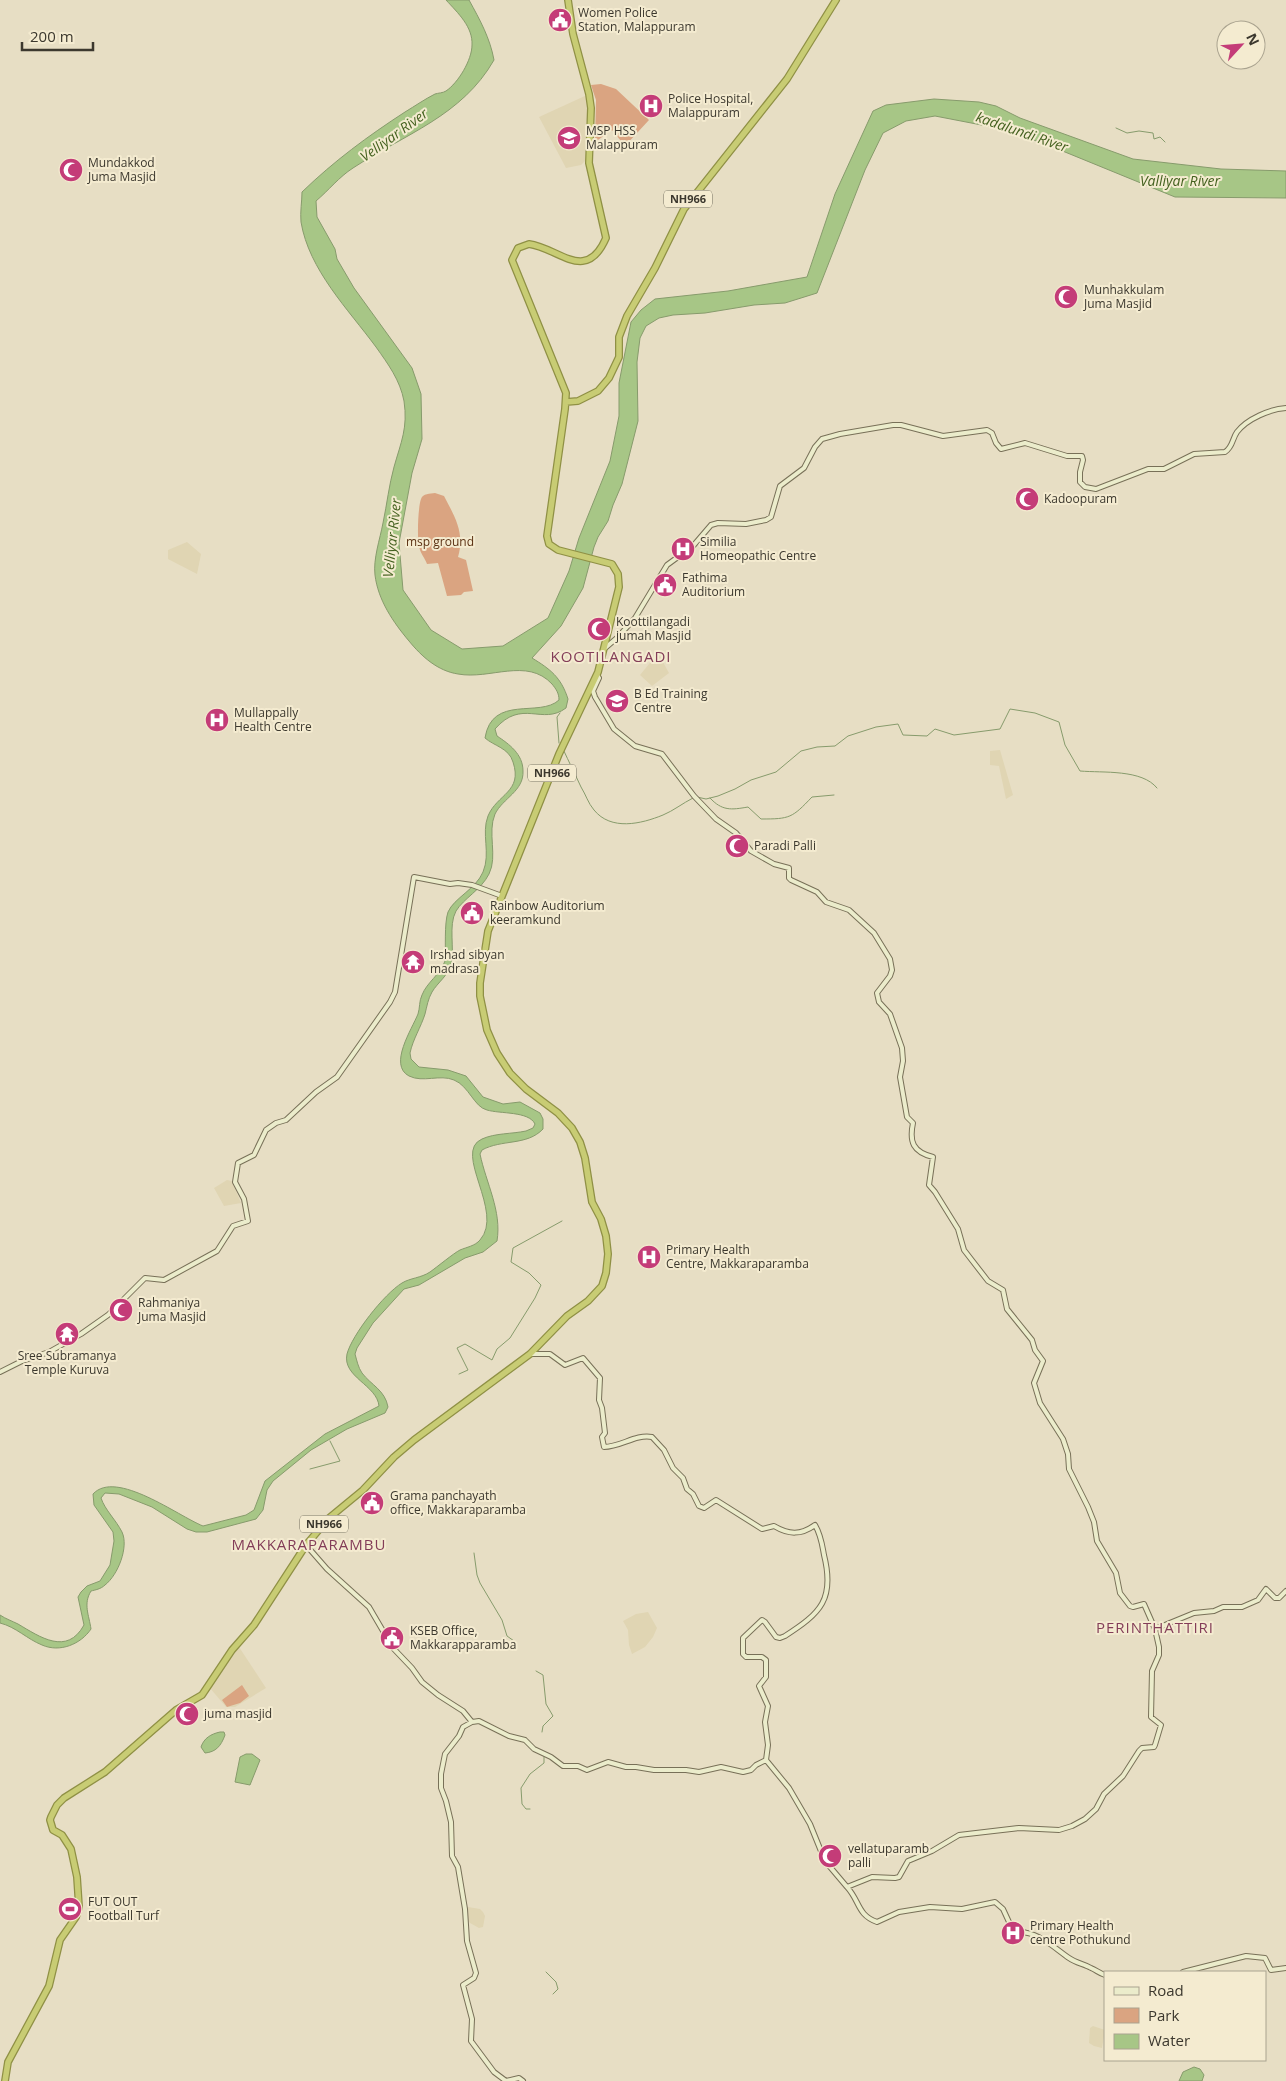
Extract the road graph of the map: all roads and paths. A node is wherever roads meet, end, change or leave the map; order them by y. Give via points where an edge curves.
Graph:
1 (568, 0) edge
2 (832, 0) edge
3 (836, 0) edge
4 (565, 389) junction
5 (577, 399) junction
6 (566, 401) junction
7 (1286, 408) edge
8 (565, 409) junction
9 (605, 648) junction
10 (597, 675) junction
11 (502, 896) junction
12 (530, 1354) junction
13 (0, 1372) edge
14 (306, 1545) junction
15 (1286, 1591) edge
16 (1155, 1629) junction
17 (472, 1722) junction
18 (766, 1760) junction
19 (847, 1887) junction
20 (1286, 1968) edge
21 (1187, 1971) edge
22 (1104, 1975) edge
23 (5, 2081) edge
24 (523, 2081) edge

1 - 4 highway via 572,34 589,94 589,163 606,238 595,256 580,261 568,260 529,244 518,248 512,260
2 - 5 highway, NH966 via 785,77 682,208 624,315 618,330 616,357 607,377
3 - 5 highway, NH966 via 787,79 684,209 621,330 619,357 609,378 598,391
4 - 5 highway via 568,395
4 - 6 highway
5 - 6 highway, NH966
5 - 8 highway, NH966
6 - 8 highway
7 - 9 main road via 1274,409 1240,429 1225,452 1194,454 1164,469 1148,469 1096,489 1085,487 1080,482 1082,456 1066,456 1025,443 1001,449 987,430 944,436 893,425 828,437 815,447 804,468 780,486 771,518 746,524 711,525 690,548 667,565 635,618
8 - 9 highway, NH966 via 547,536 553,548 612,564 618,574 618,596
9 - 10 highway, NH966
10 - 11 highway, NH966 via 559,754
10 - 16 main road via 593,690 595,697 614,729 635,746 662,754 694,796 752,851 774,864 789,868 791,880 817,892 826,902 849,910 882,944 892,970 878,993 879,1002 890,1014 902,1048 900,1077 907,1117 913,1123 913,1145 918,1152 933,1157 929,1186 958,1230 964,1250 988,1281 1003,1290 1007,1309 1044,1361 1034,1383 1040,1403 1064,1438 1069,1469 1094,1522 1097,1541 1116,1574 1120,1593 1130,1606 1144,1604
11 - 12 highway, NH966 via 488,931 482,958 480,996 484,1021 510,1073 558,1113 576,1135 585,1158 592,1202 604,1227 608,1254 604,1281 596,1294 567,1316
11 - 13 main road via 472,885 414,877 395,992 390,1002 337,1077 286,1120 266,1130 254,1155 237,1164 235,1182 244,1199 248,1222 233,1226 217,1251 198,1262 164,1280 145,1278 108,1316 81,1334 49,1352
12 - 14 highway, NH966 via 394,1457 363,1490 329,1518
12 - 18 main road via 550,1354 565,1365 583,1358 600,1378 598,1391 605,1432 602,1437 604,1447 640,1436 652,1437 664,1450 673,1468 684,1478 687,1489 700,1506 704,1508 716,1500 762,1529 774,1526 784,1532 805,1532 816,1525 829,1573 826,1599 808,1620 785,1636 776,1637 762,1620 742,1643 746,1657 766,1660 766,1677 759,1686 768,1706
14 - 17 main road via 331,1573 369,1606 393,1648 422,1682 463,1711
14 - 23 highway, NH966 via 254,1625 232,1650 202,1695 176,1710 105,1772 57,1806 51,1817 53,1830 62,1835 71,1849 78,1877 80,1907 60,1940 49,1986 8,2062
15 - 16 main road via 1275,1598 1266,1590 1258,1600 1242,1607 1194,1613
16 - 19 main road via 1159,1655 1152,1670 1150,1712 1161,1728 1154,1747 1139,1751 1091,1815 1059,1830 1019,1828 959,1835 932,1852 908,1861 899,1877 872,1877
17 - 18 main road via 479,1721 525,1740 563,1766 578,1766 586,1770 608,1762 654,1770 699,1772 722,1767 743,1772
17 - 24 main road via 463,1727 444,1754 441,1782 451,1828 452,1856 458,1867 465,1908 467,1941 476,1973 463,1985 472,2019 470,2041 498,2076 506,2081 519,2078
18 - 19 main road via 789,1788 813,1829 826,1861
19 - 22 main road via 864,1916 877,1922 899,1912 930,1907 962,1909 995,1902 1017,1932 1034,1934 1070,1959
20 - 21 main road via 1271,1970 1264,1958 1246,1956

